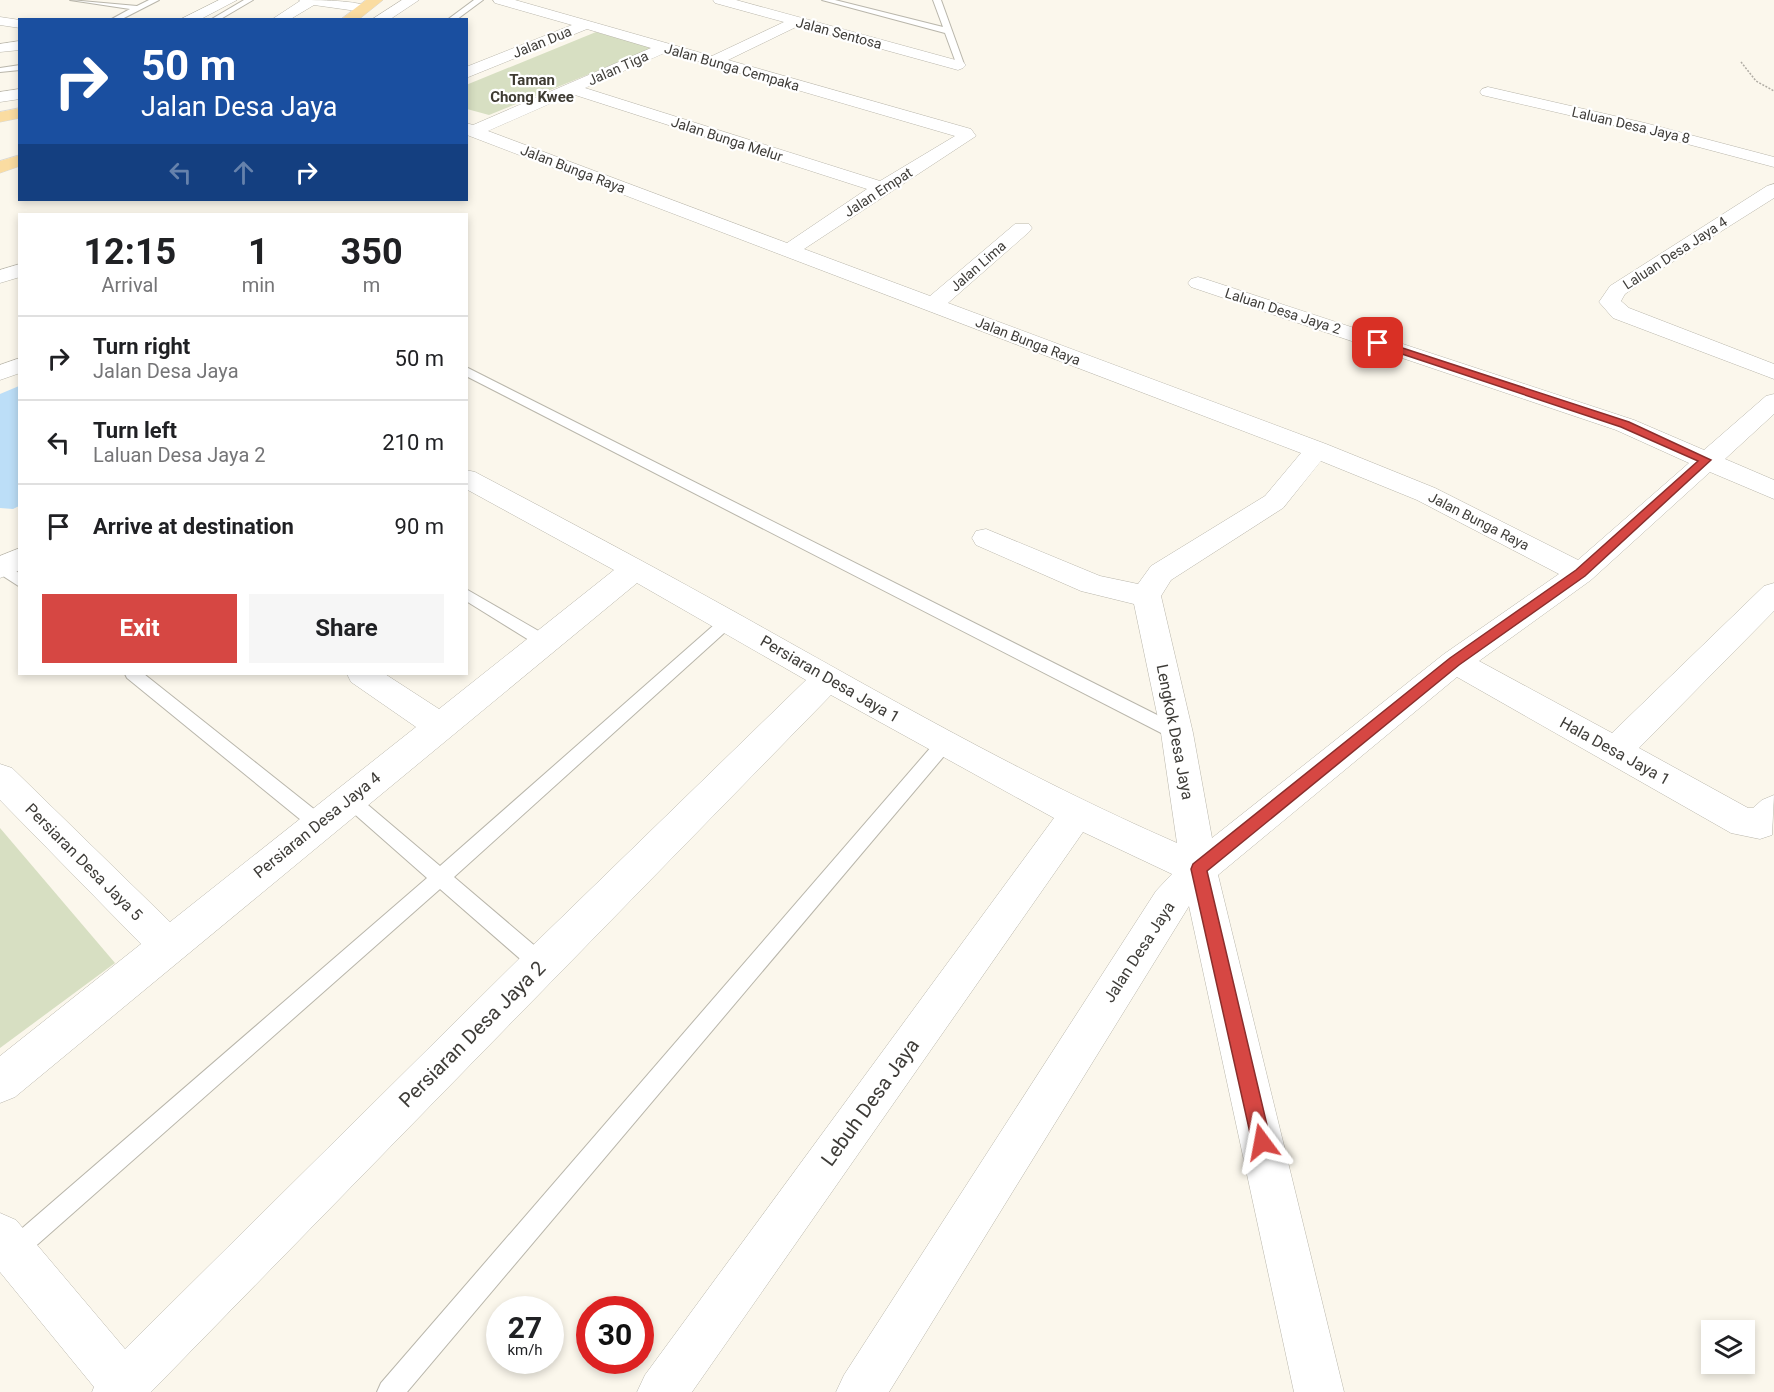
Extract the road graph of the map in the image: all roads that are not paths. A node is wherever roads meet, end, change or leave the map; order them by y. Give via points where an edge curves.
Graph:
1 (74, 0) edge
2 (155, 0) edge
3 (230, 0) edge
4 (249, 0) edge
5 (306, 0) edge
6 (412, 0) edge
7 (478, 0) edge
8 (500, 0) edge
9 (720, 0) edge
10 (826, 0) edge
11 (937, 0) edge
12 (311, 1) edge
13 (873, 5) dead end
14 (359, 7) edge
15 (138, 8) junction
16 (862, 9) junction
17 (117, 18) edge
18 (190, 18) edge
19 (217, 18) edge
20 (281, 18) edge
21 (334, 18) edge
22 (381, 18) edge
23 (453, 18) edge
24 (0, 21) edge
25 (797, 21) junction
26 (18, 24) edge
27 (585, 25) junction
28 (948, 32) junction
29 (18, 45) edge
30 (0, 48) edge
31 (664, 48) junction
32 (714, 62) junction
33 (958, 65) joint
34 (18, 68) edge
35 (0, 70) edge
36 (468, 72) edge
37 (572, 89) junction
38 (1488, 92) dead end
39 (18, 94) edge
40 (0, 97) edge
41 (0, 112) edge
42 (18, 112) edge
43 (18, 112) edge
44 (0, 117) edge
45 (470, 130) edge
46 (965, 133) joint
47 (18, 161) edge
48 (1774, 162) edge
49 (0, 167) edge
50 (882, 188) junction
51 (1774, 190) edge
52 (1022, 228) dead end
53 (788, 251) junction
54 (18, 271) edge
55 (0, 277) edge
56 (1198, 283) dead end
57 (933, 305) junction
58 (18, 365) edge
59 (468, 372) edge
60 (1774, 372) edge
61 (0, 373) edge
62 (1774, 401) edge
63 (1317, 450) junction
64 (1706, 460) junction
65 (468, 479) edge
66 (1774, 489) edge
67 (986, 537) dead end
68 (18, 558) edge
69 (0, 568) edge
70 (635, 569) junction
71 (1581, 573) junction
72 (18, 581) edge
73 (1774, 593) edge
74 (468, 595) edge
75 (1147, 596) junction
76 (728, 621) junction
77 (543, 641) junction
78 (1455, 662) junction
79 (134, 675) edge
80 (363, 675) edge
81 (828, 678) junction
82 (440, 727) junction
83 (1177, 733) junction
84 (944, 744) junction
85 (1615, 752) junction
86 (0, 778) edge
87 (349, 800) junction
88 (1774, 810) edge
89 (1078, 812) junction
90 (318, 823) junction
91 (1199, 869) junction
92 (441, 877) junction
93 (168, 946) junction
94 (541, 964) junction
95 (0, 1082) edge
96 (7, 1244) edge
97 (121, 1389) edge
98 (390, 1392) edge
99 (662, 1392) edge
100 (861, 1392) edge
101 (1319, 1392) edge

1 - 15 lane
2 - 15 lane
3 - 18 street
4 - 19 lane
5 - 12 street
6 - 22 street
7 - 23 lane
8 - 27 street, Jalan Bunga Cempaka
9 - 25 street, Jalan Sentosa
10 - 16 lane
11 - 28 lane
12 - 14 street
12 - 20 street
13 - 16 lane
14 - 21 main road
15 - 17 lane
16 - 28 lane
24 - 26 street
25 - 32 street
25 - 33 street, Jalan Sentosa
27 - 31 street, Jalan Bunga Cempaka
27 - 36 street, Jalan Dua
28 - 33 lane
29 - 30 street
31 - 32 street, Jalan Bunga Cempaka
31 - 37 street, Jalan Tiga
32 - 46 street, Jalan Bunga Cempaka
34 - 35 lane
37 - 45 street, Jalan Tiga
37 - 50 street, Jalan Bunga Melur
38 - 48 street, Laluan Desa Jaya 8
39 - 40 street
41 - 42 street
43 - 44 main road
45 - 53 street, Jalan Bunga Raya
46 - 50 street, Jalan Empat via 967,136
47 - 49 main road
50 - 53 street, Jalan Empat
51 - 60 street, Laluan Desa Jaya 4 via 1617,290 1610,302 1621,313
52 - 57 street, Jalan Lima
53 - 57 street, Jalan Bunga Raya
54 - 55 street
56 - 64 street, Laluan Desa Jaya 2 via 1625,425
57 - 63 street, Jalan Bunga Raya
58 - 61 street
59 - 83 lane
62 - 64 street, Jalan Desa Jaya
63 - 71 street, Jalan Bunga Raya via 1426,494
63 - 75 street via 1274,502 1161,573
64 - 66 street, Laluan Desa Jaya 2
64 - 71 street, Jalan Desa Jaya
65 - 70 street, Persiaran Desa Jaya 1
67 - 75 street via 1091,584
68 - 69 street
69 - 72 lane
70 - 76 street, Persiaran Desa Jaya 1
70 - 77 street, Persiaran Desa Jaya 4
71 - 78 street, Jalan Desa Jaya
73 - 85 street
74 - 77 lane
75 - 83 street, Lengkok Desa Jaya
76 - 81 street, Persiaran Desa Jaya 1
76 - 92 lane
77 - 82 street, Persiaran Desa Jaya 4
78 - 85 street, Hala Desa Jaya 1
78 - 91 street, Jalan Desa Jaya
79 - 90 lane
80 - 82 street
81 - 84 street, Persiaran Desa Jaya 1
81 - 94 street, Persiaran Desa Jaya 2
82 - 87 street, Persiaran Desa Jaya 4
83 - 91 street, Lengkok Desa Jaya
84 - 89 street, Persiaran Desa Jaya 1
84 - 98 lane
85 - 88 street, Hala Desa Jaya 1 via 1743,822 1760,824
86 - 93 street, Persiaran Desa Jaya 5
87 - 90 street, Persiaran Desa Jaya 4
87 - 92 lane
89 - 91 street, Persiaran Desa Jaya 1
89 - 99 street, Lebuh Desa Jaya
90 - 93 street, Persiaran Desa Jaya 4
91 - 100 street, Jalan Desa Jaya via 1168,903
91 - 101 street, Lengkok Desa Jaya
92 - 94 lane
92 - 96 lane
93 - 95 street, Persiaran Desa Jaya 4
94 - 97 street, Persiaran Desa Jaya 2
96 - 97 street

